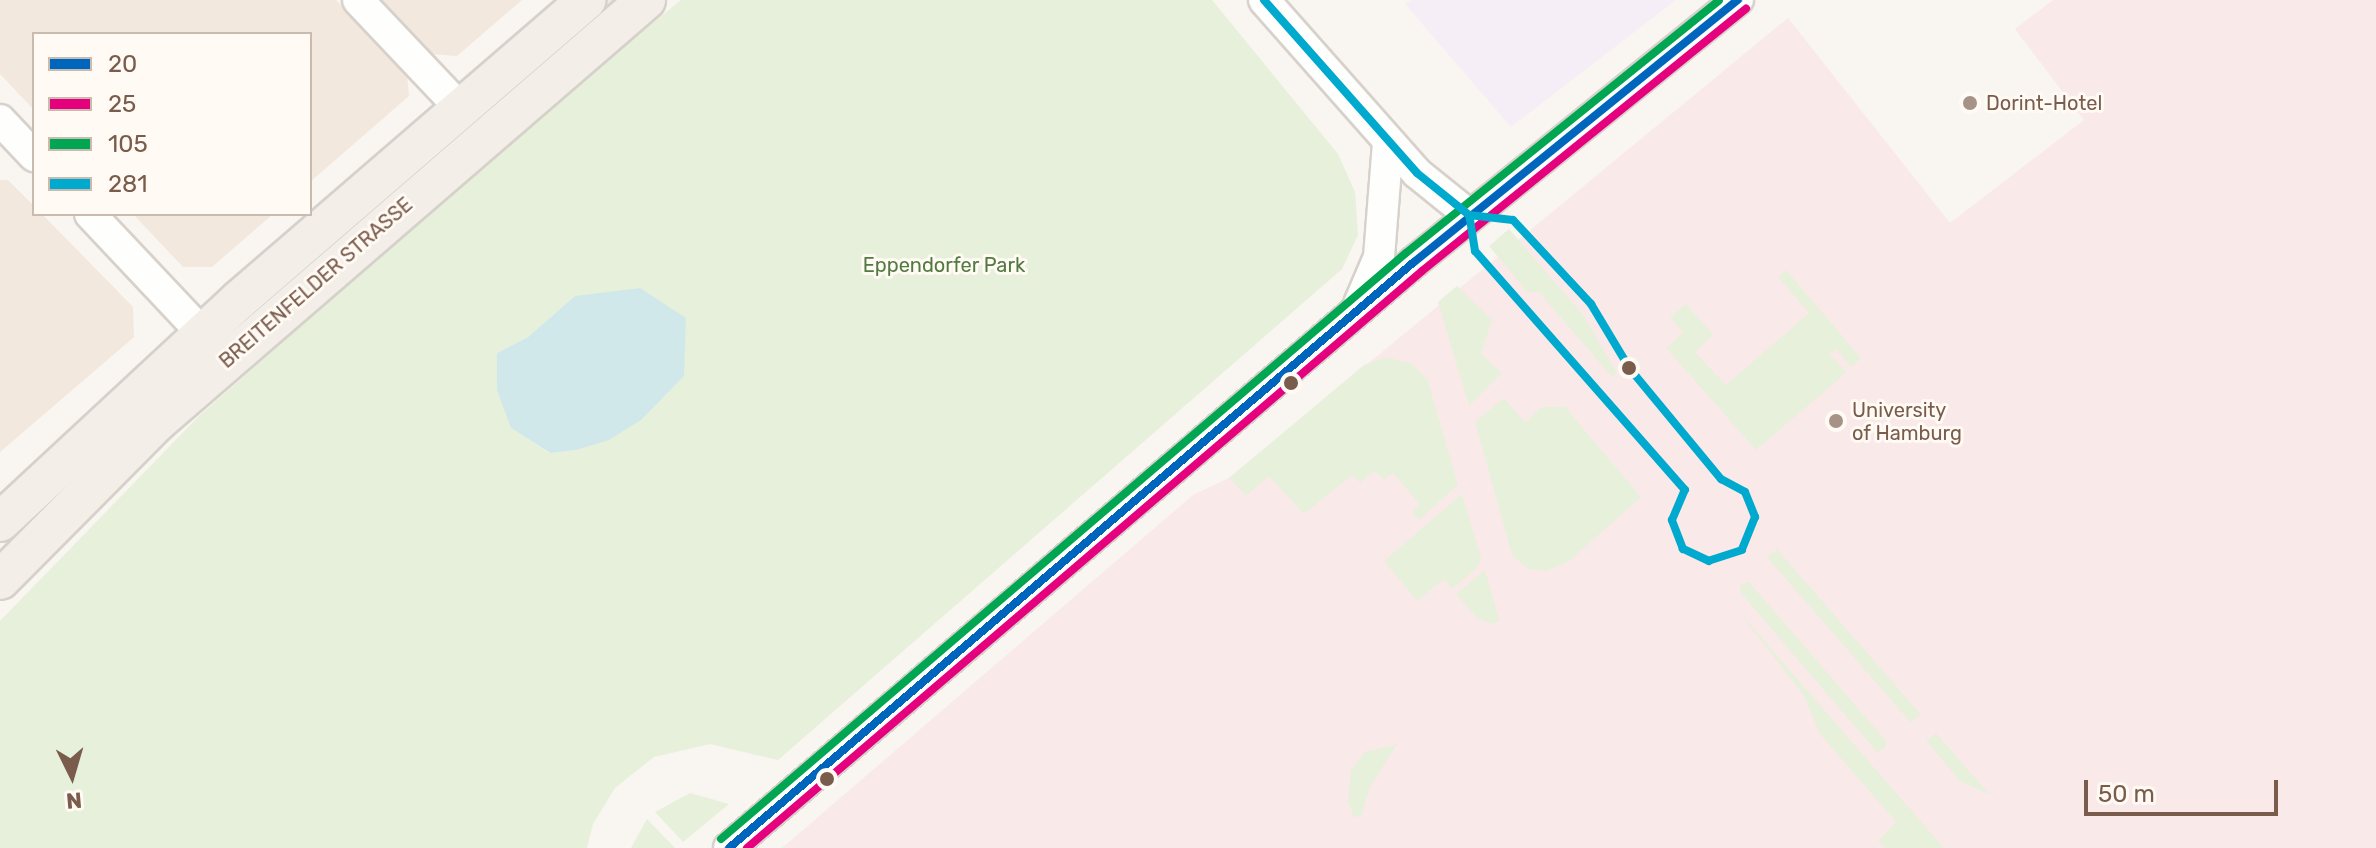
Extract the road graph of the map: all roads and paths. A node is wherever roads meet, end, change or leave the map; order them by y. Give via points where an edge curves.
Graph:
1 (358, 0) edge
2 (586, 0) edge
3 (646, 0) edge
4 (1264, 0) edge
5 (1738, 0) edge
6 (460, 108) junction
7 (1388, 143) junction
8 (1469, 215) junction
9 (92, 216) edge
10 (1353, 314) junction
11 (202, 333) junction
12 (0, 522) edge
13 (0, 580) edge
14 (729, 848) edge

1 - 6 street
2 - 6 main road, BREITENFELDER STRASSE
3 - 13 main road, BREITENFELDER STRASSE via 157,422
4 - 7 street
5 - 8 street
6 - 11 main road, BREITENFELDER STRASSE
7 - 8 street via 1425,182
7 - 10 street via 1379,257
8 - 10 street
9 - 11 street
10 - 14 street
11 - 12 main road, BREITENFELDER STRASSE

